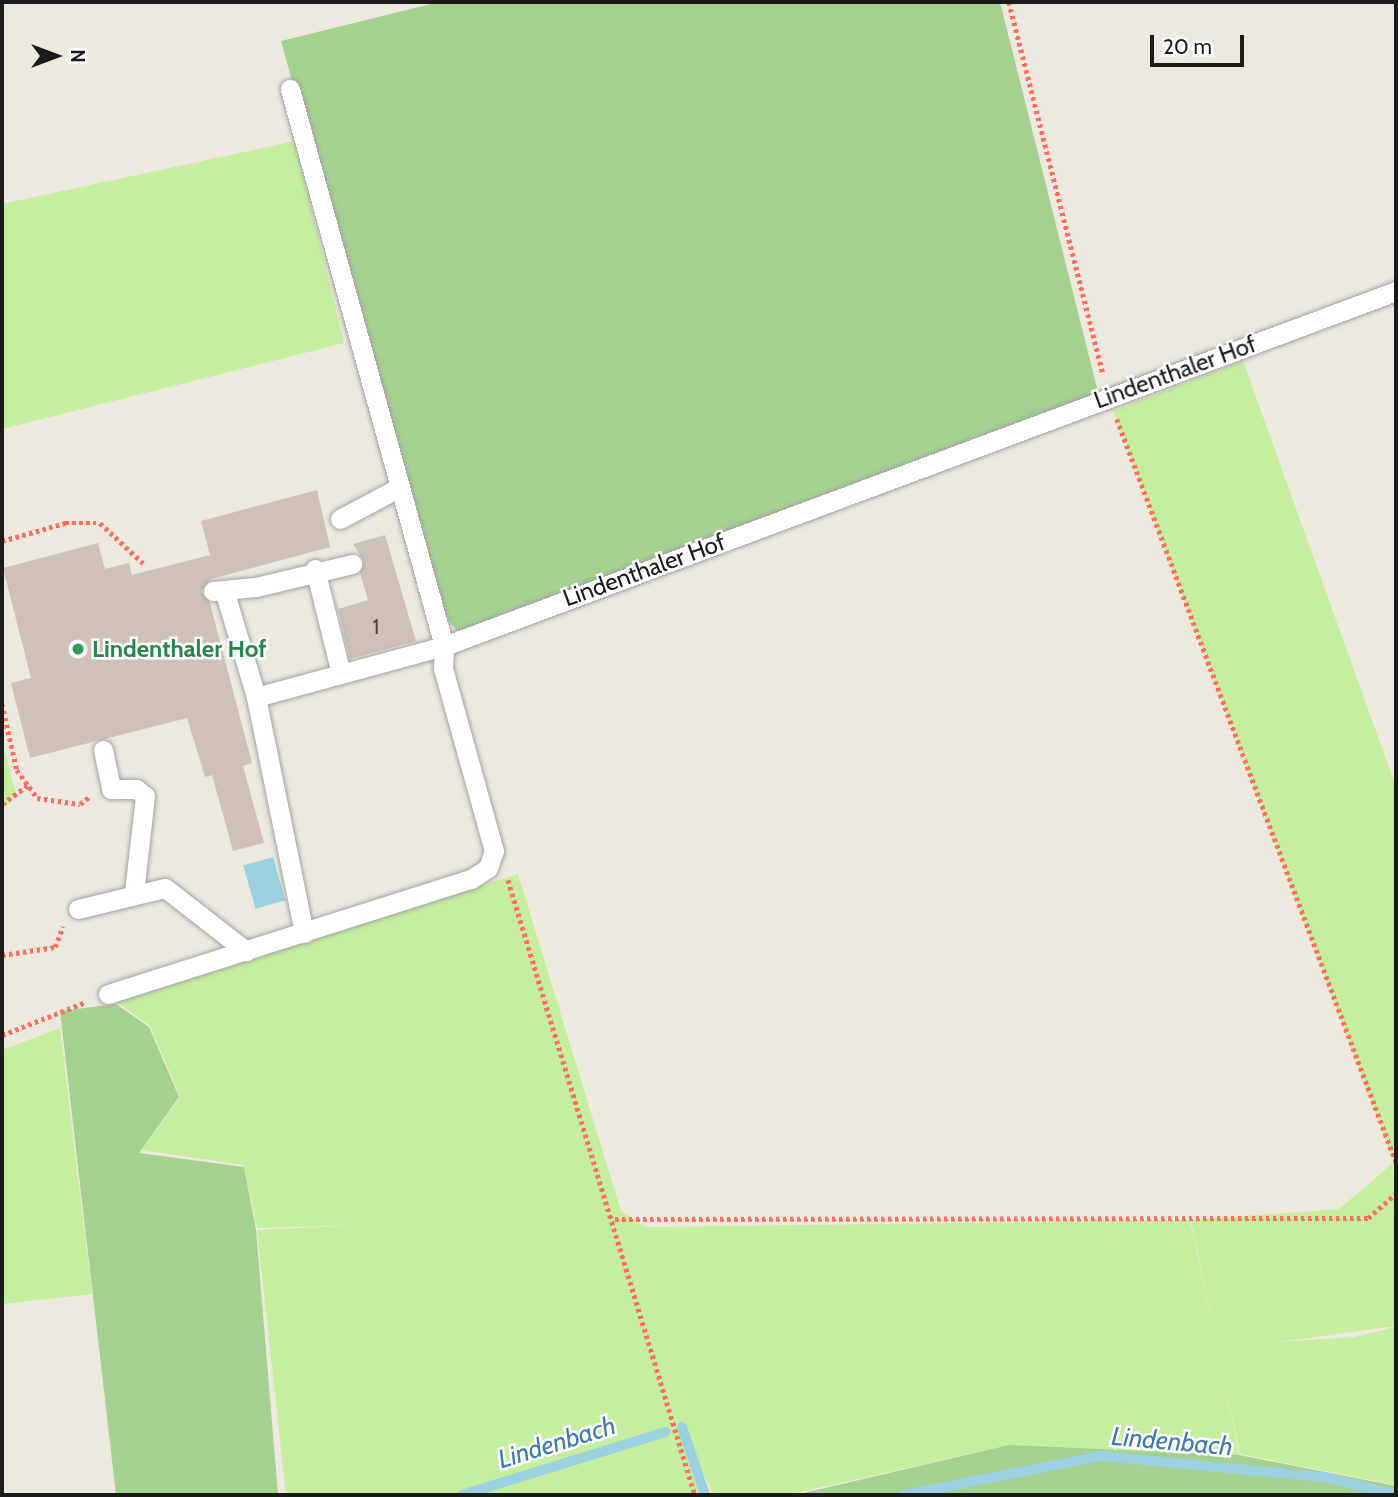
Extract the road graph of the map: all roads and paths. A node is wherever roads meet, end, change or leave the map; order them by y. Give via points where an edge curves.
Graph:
1 (1009, 2) edge
2 (289, 89) dead end
3 (1396, 291) edge
4 (1109, 397) junction
5 (400, 487) junction
6 (340, 519) dead end
7 (2, 541) edge
8 (143, 563) dead end
9 (352, 564) dead end
10 (315, 569) junction
11 (444, 646) junction
12 (341, 674) junction
13 (256, 697) junction
14 (2, 704) edge
15 (103, 750) dead end
16 (107, 771) junction
17 (28, 785) junction
18 (2, 804) edge
19 (494, 851) junction
20 (134, 893) junction
21 (78, 909) joint
22 (304, 933) junction
23 (246, 951) junction
24 (2, 955) edge
25 (108, 994) joint
26 (2, 1035) edge
27 (1396, 1162) edge
28 (1396, 1194) edge
29 (615, 1219) junction
30 (695, 1495) edge

1 - 4 path
2 - 5 lane
3 - 4 lane, Lindenthaler Hof
4 - 11 lane, Lindenthaler Hof
4 - 27 path
5 - 6 lane
5 - 11 lane
7 - 8 path via 65,523 100,523
9 - 10 lane
10 - 12 lane
10 - 13 lane via 218,590
11 - 12 lane, Lindenthaler Hof
11 - 19 lane via 443,668
12 - 13 lane, Lindenthaler Hof
13 - 22 lane
14 - 17 path via 18,770
15 - 16 lane
16 - 17 path via 98,789 80,804 37,798
16 - 20 lane via 111,789 136,789 145,796
17 - 18 path
19 - 22 lane via 488,868 471,878
19 - 29 path via 509,881
20 - 21 lane
20 - 23 lane via 165,888
21 - 24 path via 64,922 55,947
22 - 23 lane
23 - 25 lane
25 - 26 path
28 - 29 path via 1368,1218
29 - 30 path

